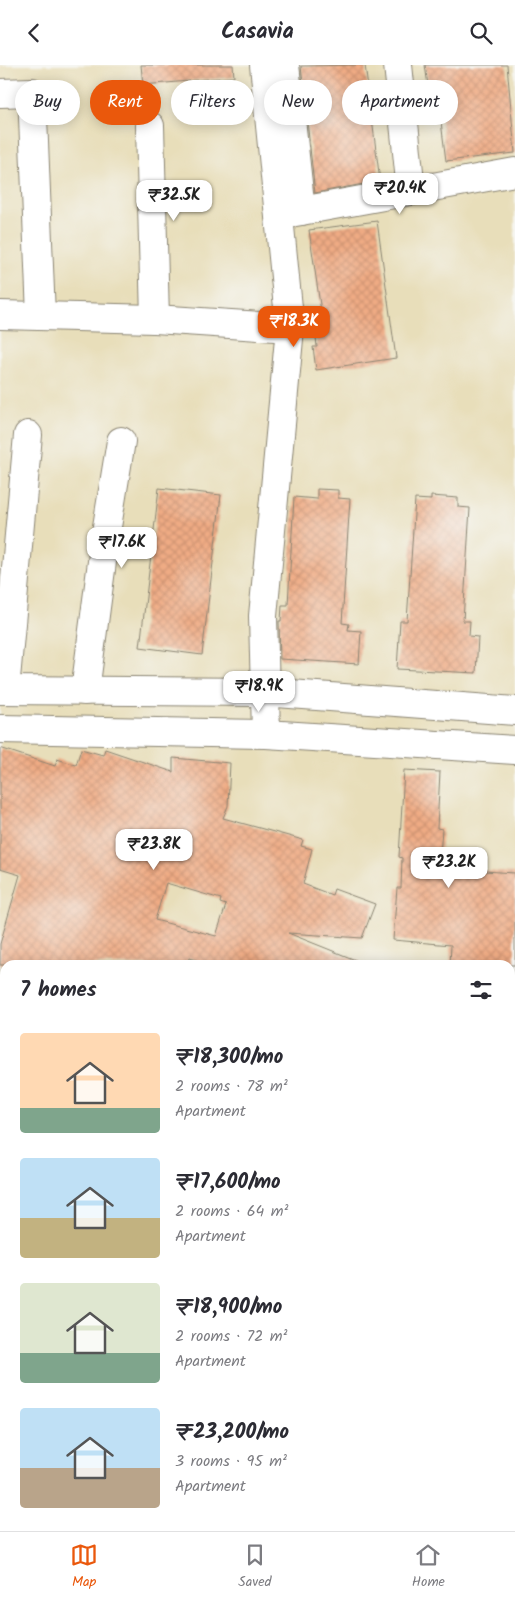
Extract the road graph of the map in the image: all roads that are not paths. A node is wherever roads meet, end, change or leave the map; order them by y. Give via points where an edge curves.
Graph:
1 (264, 65) edge
2 (285, 65) edge
3 (398, 65) edge
4 (0, 93) edge
5 (150, 127) dead end
6 (515, 172) edge
7 (411, 191) junction
8 (290, 213) junction
9 (0, 315) edge
10 (41, 316) junction
11 (154, 319) junction
12 (290, 328) junction
13 (28, 435) dead end
14 (121, 441) dead end
15 (3, 690) edge
16 (85, 691) junction
17 (264, 692) junction
18 (515, 711) edge
19 (0, 729) edge
20 (266, 734) junction
21 (515, 750) edge

1 - 8 street
2 - 8 street
3 - 7 street
4 - 10 street via 32,93
5 - 11 street
6 - 7 street
7 - 8 street
8 - 12 street
9 - 10 street
10 - 11 street
11 - 12 street
12 - 17 street via 263,616
13 - 15 street
14 - 16 street via 104,539
15 - 16 street
16 - 17 street
17 - 18 street
17 - 20 street
19 - 20 street
20 - 21 street

